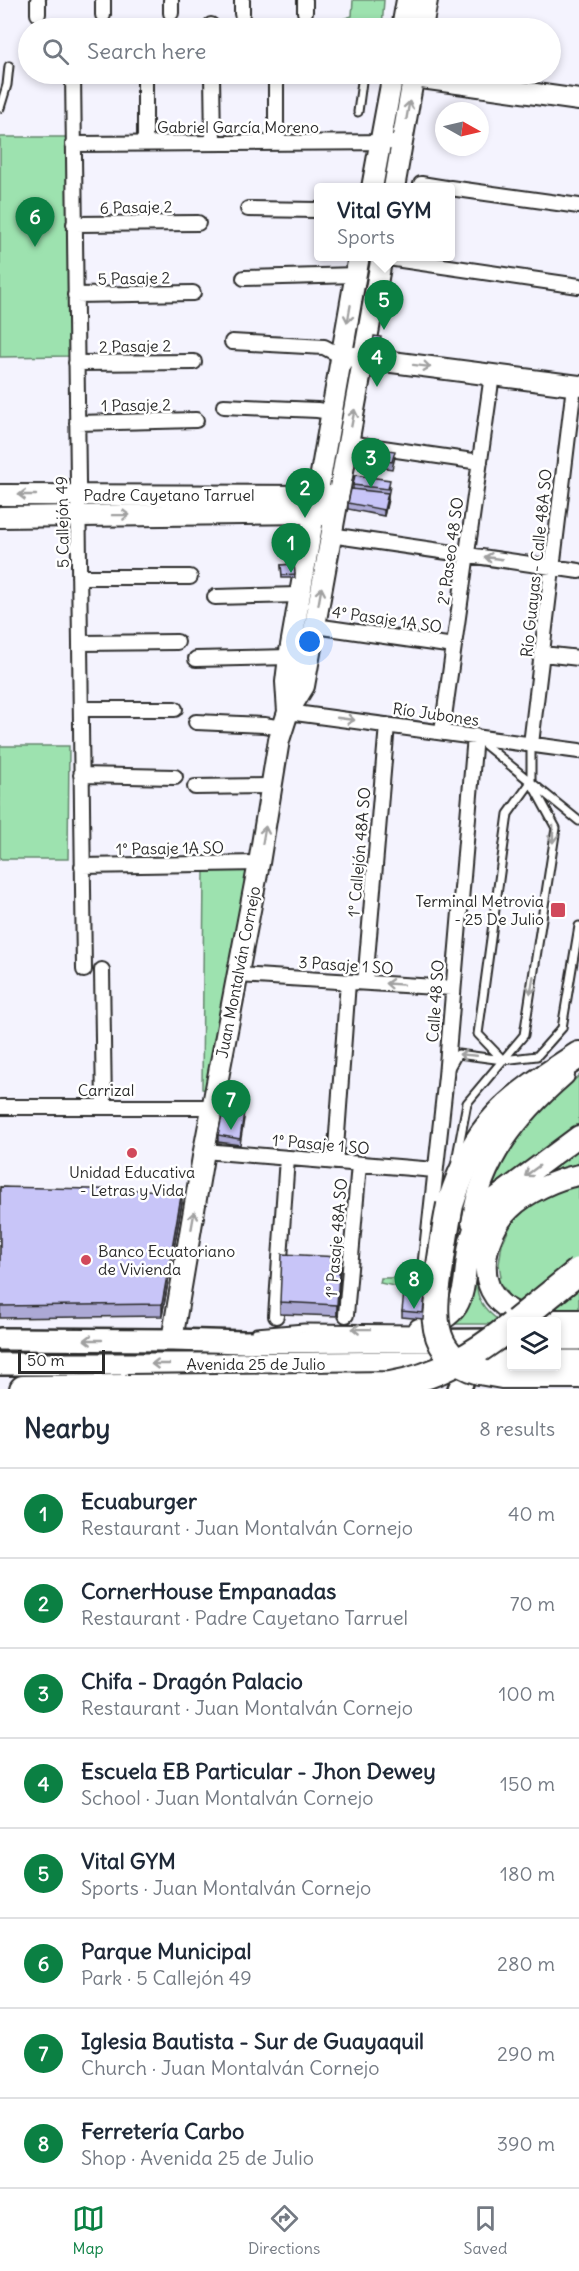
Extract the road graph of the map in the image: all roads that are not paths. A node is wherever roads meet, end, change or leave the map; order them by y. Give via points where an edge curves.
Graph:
1 (103, 0) edge
2 (407, 0) edge
3 (427, 0) edge
4 (103, 15) dead end
5 (404, 18) edge
6 (424, 18) edge
7 (9, 66) dead end
8 (73, 84) edge
9 (145, 84) edge
10 (212, 84) edge
11 (276, 84) edge
12 (362, 84) edge
13 (391, 84) edge
14 (412, 84) edge
15 (473, 84) edge
16 (579, 100) edge
17 (0, 108) edge
18 (358, 112) dead end
19 (380, 142) junction
20 (402, 142) junction
21 (213, 143) junction
22 (276, 143) junction
23 (73, 144) junction
24 (145, 144) junction
25 (373, 183) edge
26 (395, 183) edge
27 (455, 189) edge
28 (579, 206) edge
29 (249, 209) dead end
30 (314, 210) edge
31 (198, 223) dead end
32 (74, 224) junction
33 (381, 261) edge
34 (409, 261) edge
35 (358, 266) edge
36 (244, 279) dead end
37 (579, 286) edge
38 (194, 293) dead end
39 (75, 296) junction
40 (232, 342) dead end
41 (341, 356) junction
42 (364, 359) junction
43 (194, 362) dead end
44 (76, 363) junction
45 (492, 375) junction
46 (577, 386) edge
47 (224, 406) dead end
48 (331, 412) junction
49 (196, 420) dead end
50 (77, 423) junction
51 (348, 443) junction
52 (480, 462) junction
53 (0, 495) edge
54 (78, 495) junction
55 (338, 496) junction
56 (314, 504) junction
57 (78, 516) junction
58 (0, 517) edge
59 (332, 525) junction
60 (466, 555) junction
61 (551, 567) junction
62 (579, 571) edge
63 (190, 576) dead end
64 (79, 577) junction
65 (298, 596) junction
66 (215, 597) dead end
67 (315, 626) junction
68 (177, 642) dead end
69 (80, 643) junction
70 (454, 646) junction
71 (543, 654) junction
72 (289, 657) junction
73 (579, 658) edge
74 (196, 659) dead end
75 (81, 709) junction
76 (175, 709) dead end
77 (285, 720) junction
78 (196, 722) dead end
79 (387, 725) junction
80 (442, 731) junction
81 (475, 736) junction
82 (531, 744) junction
83 (579, 751) edge
84 (81, 775) junction
85 (175, 777) dead end
86 (531, 782) junction
87 (272, 786) junction
88 (195, 787) dead end
89 (579, 821) edge
90 (259, 863) junction
91 (82, 867) junction
92 (579, 926) edge
93 (84, 969) dead end
94 (102, 970) dead end
95 (237, 975) junction
96 (348, 981) junction
97 (365, 982) junction
98 (452, 988) junction
99 (579, 1054) edge
100 (503, 1060) junction
101 (579, 1061) edge
102 (446, 1076) junction
103 (0, 1107) edge
104 (104, 1107) junction
105 (213, 1107) junction
106 (579, 1136) edge
107 (204, 1151) junction
108 (287, 1158) junction
109 (335, 1162) junction
110 (359, 1164) junction
111 (435, 1170) junction
112 (579, 1175) edge
113 (450, 1205) junction
114 (471, 1239) junction
115 (425, 1268) dead end
116 (579, 1270) edge
117 (346, 1315) dead end
118 (276, 1316) dead end
119 (522, 1317) edge
120 (579, 1320) edge
121 (419, 1329) junction
122 (507, 1329) edge
123 (441, 1330) dead end
124 (507, 1330) edge
125 (246, 1336) junction
126 (0, 1339) edge
127 (561, 1339) edge
128 (579, 1339) edge
129 (172, 1340) junction
130 (379, 1341) junction
131 (507, 1361) edge
132 (561, 1361) edge
133 (579, 1361) edge
134 (412, 1362) junction
135 (0, 1364) edge
136 (579, 1375) edge
137 (127, 1388) edge
138 (23, 1389) edge
139 (459, 1389) edge

1 - 4 street
2 - 5 street
3 - 6 street
7 - 17 lane
8 - 23 street, 5 Callejón 49
9 - 24 street
10 - 21 street
11 - 22 street
12 - 18 lane
13 - 19 street
20 -> 14 street
15 - 16 street
19 - 20 street, Gabriel García Moreno
19 - 22 street, Gabriel García Moreno
19 - 25 street
20 - 26 street
21 - 22 street, Gabriel García Moreno
21 - 24 street, Gabriel García Moreno
23 - 24 street, Gabriel García Moreno
23 - 32 street, 5 Callejón 49
27 - 28 street
29 - 30 street
31 - 32 street, 6 Pasaje 2
32 - 39 street, 5 Callejón 49
33 - 42 street, Juan Montalván Cornejo
34 - 37 street
35 - 36 street
35 -> 41 street, Juan Montalván Cornejo
38 - 39 street, 5 Pasaje 2
39 - 44 street, 5 Callejón 49
40 - 41 street via 324,347
41 - 42 street
41 - 48 street, Juan Montalván Cornejo
42 -> 45 street
51 -> 42 street, Juan Montalván Cornejo
43 - 44 street, 2 Pasaje 2
44 - 50 street, 5 Callejón 49
45 - 46 street
45 - 52 street, 2° Paseo 48 SO
46 - 61 street, Río Guayas - Calle 48A SO
47 - 48 street
48 - 56 street, Juan Montalván Cornejo
49 - 50 street, 1 Pasaje 2
50 - 54 street, 5 Callejón 49
51 - 52 street
51 - 55 street, Juan Montalván Cornejo
52 - 60 street, 2° Paseo 48 SO
54 -> 53 street, Padre Cayetano Tarruel
54 - 56 street, Padre Cayetano Tarruel
54 - 57 street, 5 Callejón 49
55 - 56 street, Padre Cayetano Tarruel
55 - 59 street, Juan Montalván Cornejo
57 -> 56 street, Padre Cayetano Tarruel
56 - 59 street, Padre Cayetano Tarruel
56 - 65 street, Juan Montalván Cornejo
57 - 58 street, Padre Cayetano Tarruel
57 - 64 street, 5 Callejón 49
59 - 60 street
67 -> 59 street, Juan Montalván Cornejo
61 -> 60 street
60 - 70 street, 2° Paseo 48 SO
61 - 62 street
61 - 71 street, Río Guayas - Calle 48A SO
63 - 64 street
64 - 69 street, 5 Callejón 49
65 - 66 street
65 - 72 street, Juan Montalván Cornejo
67 - 70 street, 4° Pasaje 1A SO
67 - 77 street, Juan Montalván Cornejo via 304,686
68 - 69 street
69 - 75 street, 5 Callejón 49
70 - 80 street, 2° Paseo 48 SO
71 - 73 street
71 - 82 street, Río Guayas - Calle 48A SO
72 - 74 street
72 - 77 street, Juan Montalván Cornejo
75 - 76 street
75 - 84 street, 5 Callejón 49
77 - 78 street, Río Jubones via 264,725
77 -> 79 street, Río Jubones
77 - 87 street, Juan Montalván Cornejo
79 - 80 street, Río Jubones
79 - 97 street, 1° Callejón 48A SO
80 - 81 street, Río Jubones
81 - 82 street, Río Jubones
81 - 86 lane
81 - 98 street, Calle 48 SO
82 - 83 street, Río Jubones
82 - 86 lane
84 - 85 street
84 - 91 street, 5 Callejón 49
86 - 89 lane
86 -> 100 lane via 555,828 524,1035
86 - 100 lane via 508,814 478,1034
87 - 88 street
90 -> 87 street, Juan Montalván Cornejo
90 - 91 street, 1° Pasaje 1A SO
90 - 95 street, Juan Montalván Cornejo
91 - 93 street, 5 Callejón 49
92 - 100 lane via 561,1028 537,1056
94 - 104 street
95 - 96 street, 3 Pasaje 1 SO
95 - 105 street, Juan Montalván Cornejo
96 - 97 street, 3 Pasaje 1 SO
96 - 109 street
98 -> 97 street, 3 Pasaje 1 SO
98 - 102 street, Calle 48 SO
99 - 113 highway via 525,1090 491,1121 469,1155
100 -> 102 lane via 458,1054
100 - 113 lane via 467,1103
101 - 114 street via 520,1118 497,1148 482,1179
102 - 111 street, Calle 48 SO
103 - 104 street, Carrizal
104 - 105 street, Carrizal
105 - 107 street, Juan Montalván Cornejo
106 -> 114 street via 493,1200
107 - 108 street, 1° Pasaje 1 SO
129 -> 107 street, Juan Montalván Cornejo
108 - 109 street, 1° Pasaje 1 SO
108 - 118 street
109 - 110 street, 1° Pasaje 1 SO
110 - 111 street, 1° Pasaje 1 SO
110 - 117 street, 1° Pasaje 48A SO
111 - 115 street, Calle 48 SO
112 - 120 street via 533,1193 502,1216 490,1240 486,1265 493,1295 510,1310 535,1319
113 - 136 highway, bridge via 434,1312 438,1336 449,1353 471,1369 492,1374
114 - 121 street via 463,1291 456,1308 443,1321
116 - 119 highway, bridge
121 - 123 lane, Avenida 25 de Julio
121 -> 125 lane, Avenida 25 de Julio via 304,1328
121 - 130 main road
122 - 130 main road, Avenida 25 de Julio
124 - 137 highway, bridge via 444,1369 390,1385
125 - 129 main road, Avenida 25 de Julio
125 - 130 main road, Avenida 25 de Julio
125 - 134 main road
129 -> 126 main road, Avenida 25 de Julio
127 - 128 main road
131 - 134 main road, Avenida 25 de Julio
132 - 133 main road
134 -> 135 main road, Avenida 25 de Julio
134 - 139 main road via 457,1370 462,1378
137 - 138 highway

